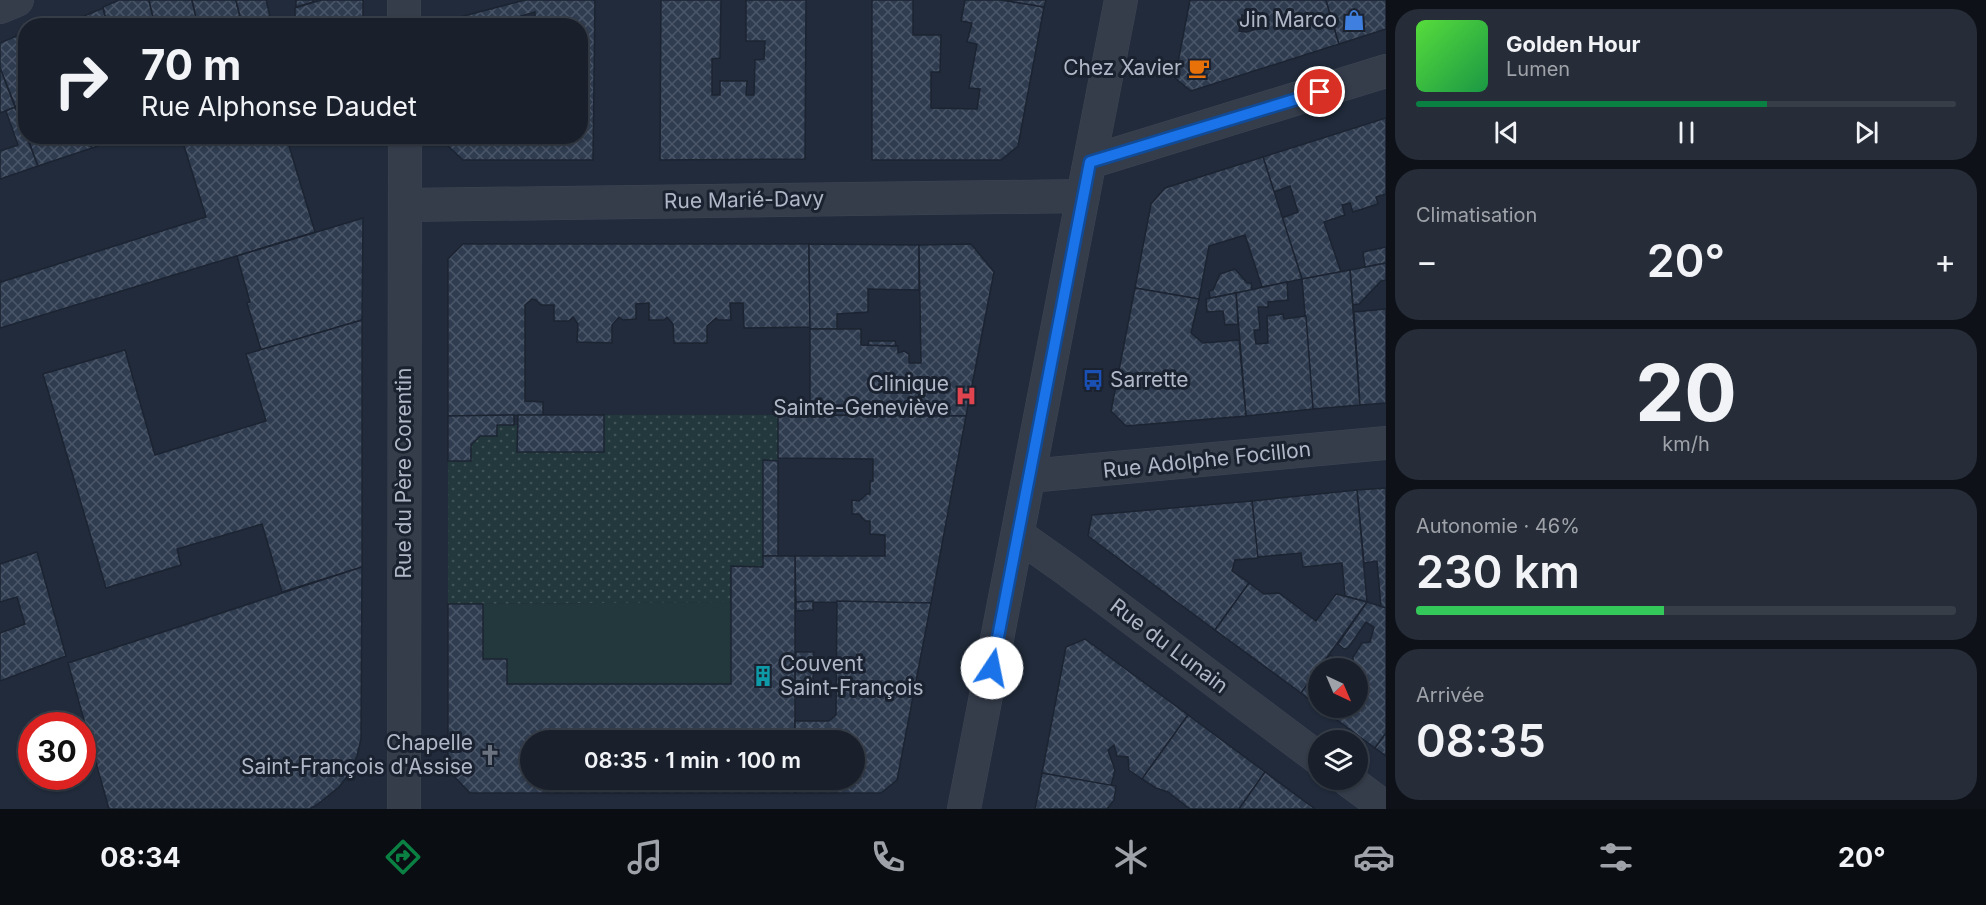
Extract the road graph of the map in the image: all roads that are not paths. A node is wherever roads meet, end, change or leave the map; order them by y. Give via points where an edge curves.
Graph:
1 (17, 0) edge
2 (404, 0) edge
3 (1121, 0) edge
4 (0, 7) edge
5 (404, 18) edge
6 (1386, 71) edge
7 (405, 144) edge
8 (1090, 162) junction
9 (1083, 196) junction
10 (406, 205) junction
11 (1386, 443) edge
12 (1029, 476) junction
13 (1018, 535) junction
14 (1308, 750) edge
15 (1362, 790) edge
16 (1386, 808) edge
17 (404, 809) edge
18 (964, 809) edge

1 - 4 street
2 - 5 street
3 - 8 street
6 - 8 street
7 - 10 street, Rue du Père Corentin
8 - 9 street
9 - 10 street, Rue Marié-Davy
9 - 12 street
10 - 17 street, Rue du Père Corentin
11 - 12 street, Rue Adolphe Focillon
12 - 13 street
13 - 14 street, Rue du Lunain
13 - 18 street
15 - 16 street

